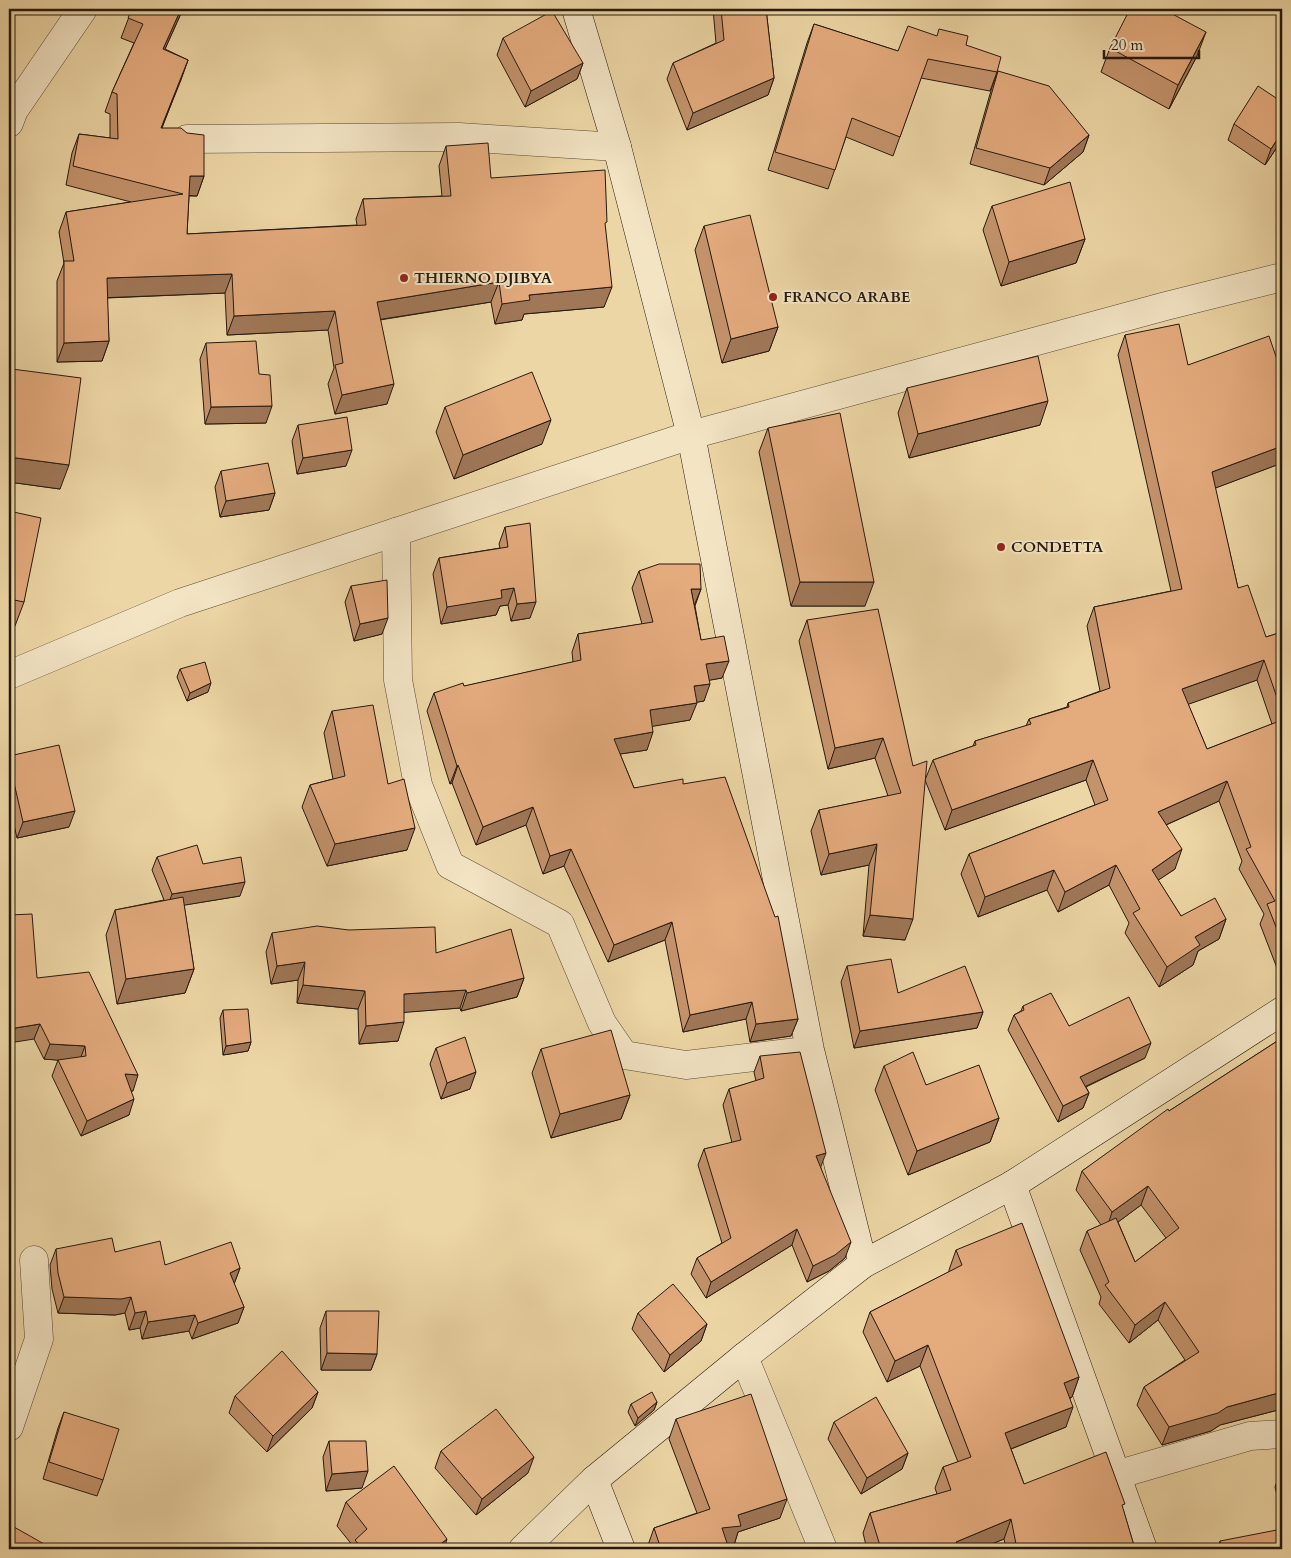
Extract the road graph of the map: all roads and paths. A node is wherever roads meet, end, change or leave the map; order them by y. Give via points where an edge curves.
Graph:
1 (83, 9) edge
2 (576, 9) edge
3 (9, 123) edge
4 (187, 139) edge
5 (617, 147) junction
6 (1282, 277) edge
7 (691, 435) junction
8 (396, 532) junction
9 (9, 675) edge
10 (1282, 1011) edge
11 (810, 1050) junction
12 (1012, 1185) junction
13 (34, 1260) dead end
14 (863, 1264) junction
15 (744, 1357) junction
16 (9, 1427) edge
17 (1282, 1434) edge
18 (1116, 1475) junction
19 (594, 1480) junction
20 (523, 1549) edge
21 (621, 1549) edge
22 (823, 1549) edge
23 (1143, 1549) edge

1 - 3 street via 14,110
2 - 5 street
4 - 5 street via 459,137
5 - 7 street
6 - 7 street
7 - 8 street
7 - 11 street
8 - 9 street via 180,603
8 - 11 street via 398,680 418,784 450,865 560,924 602,1023 624,1055 686,1065
10 - 12 street
11 - 14 street
12 - 14 street
12 - 18 street
13 - 16 street via 39,1339
14 - 15 street
15 - 19 street
15 - 22 street
17 - 18 street via 1250,1436
18 - 23 street
19 - 20 street
19 - 21 street

